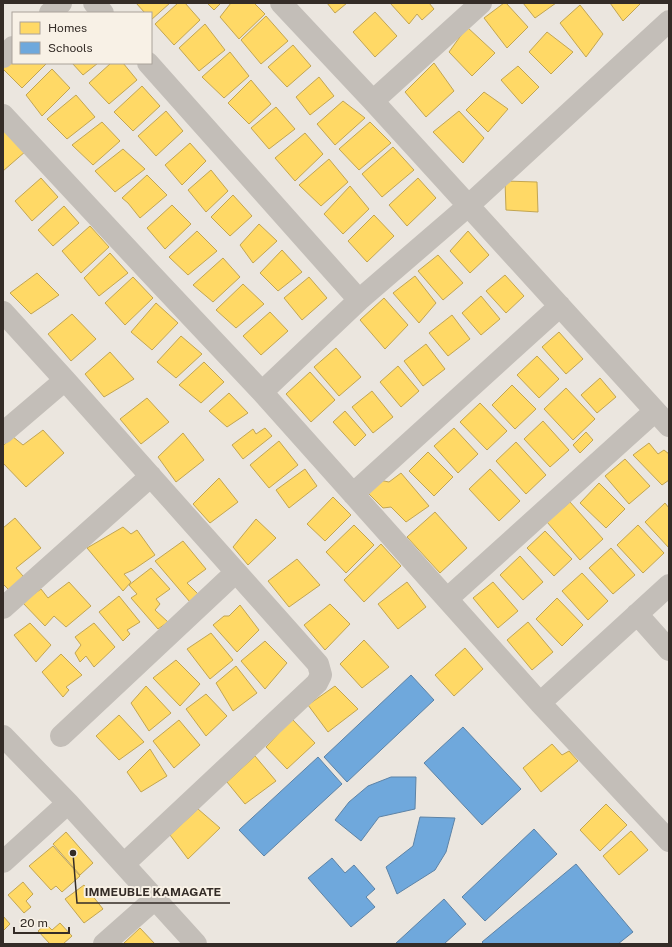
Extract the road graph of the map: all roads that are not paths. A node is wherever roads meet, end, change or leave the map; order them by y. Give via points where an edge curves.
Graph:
1 (61, 3) edge
2 (94, 3) edge
3 (281, 3) edge
4 (481, 3) edge
5 (51, 12) edge
6 (102, 12) edge
7 (669, 21) edge
8 (12, 48) edge
9 (3, 56) edge
10 (149, 64) edge
11 (373, 101) junction
12 (3, 115) edge
13 (468, 206) junction
14 (359, 300) junction
15 (560, 306) junction
16 (3, 313) edge
17 (65, 380) junction
18 (262, 392) junction
19 (662, 418) edge
20 (3, 433) edge
21 (151, 476) junction
22 (353, 494) junction
23 (236, 572) junction
24 (669, 584) edge
25 (447, 599) junction
26 (3, 608) edge
27 (636, 614) junction
28 (669, 650) edge
29 (540, 703) junction
30 (3, 736) edge
31 (61, 736) dead end
32 (68, 803) junction
33 (669, 841) edge
34 (3, 862) edge
35 (124, 864) junction
36 (156, 898) junction
37 (104, 944) edge
38 (196, 944) edge

1 - 5 street
2 - 6 street
3 - 11 street
4 - 11 street
7 - 13 street
8 - 9 street
10 - 14 street
11 - 13 street
12 - 18 street
13 - 14 street
13 - 15 street
14 - 18 street
15 - 19 street
15 - 22 street
16 - 17 street
17 - 20 street
17 - 21 street
18 - 22 street
19 - 25 street
21 - 23 street
21 - 26 street
22 - 25 street
23 - 31 street
23 - 35 street via 318,664 321,675 317,683
24 - 27 street
25 - 29 street
27 - 28 street
27 - 29 street
29 - 33 street
30 - 32 street
32 - 34 street
32 - 35 street
35 - 36 street
36 - 37 street
36 - 38 street

